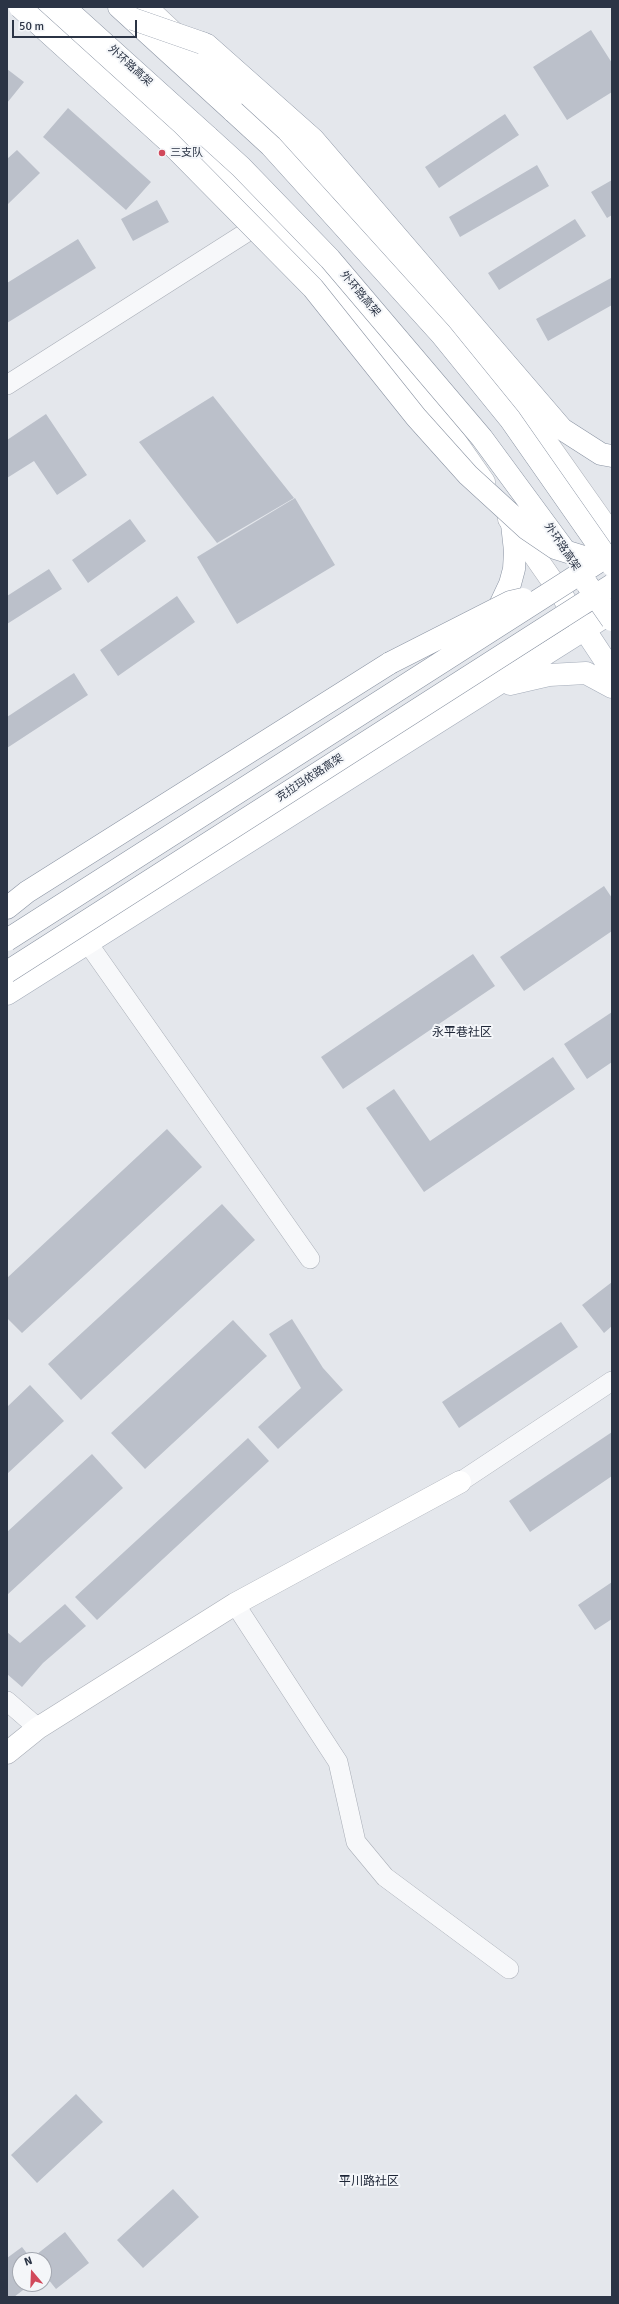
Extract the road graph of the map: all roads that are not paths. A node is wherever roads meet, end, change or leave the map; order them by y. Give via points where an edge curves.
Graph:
1 (20, 7) edge
2 (42, 7) edge
3 (64, 7) edge
4 (133, 11) edge
5 (272, 216) junction
6 (7, 385) edge
7 (612, 456) edge
8 (512, 524) junction
9 (612, 534) edge
10 (612, 548) edge
11 (612, 553) edge
12 (612, 559) edge
13 (612, 565) edge
14 (555, 585) junction
15 (612, 585) edge
16 (612, 598) edge
17 (612, 612) edge
18 (612, 620) edge
19 (490, 626) junction
20 (585, 630) junction
21 (612, 671) edge
22 (612, 687) edge
23 (493, 688) junction
24 (7, 908) edge
25 (7, 934) edge
26 (7, 940) edge
27 (87, 942) junction
28 (7, 972) edge
29 (7, 994) edge
30 (310, 1260) dead end
31 (612, 1381) edge
32 (460, 1482) joint
33 (235, 1604) junction
34 (7, 1701) edge
35 (38, 1728) junction
36 (7, 1753) edge
37 (509, 1969) dead end

1 - 12 main road, bridge via 168,141 313,288 416,416 468,475 527,529 555,548 588,558
2 - 5 main road
3 - 18 main road, 外环路高架, bridge via 241,167 330,259 482,438 545,521
4 - 7 main road, bridge via 207,45 313,139 562,429 600,454
4 - 9 main road via 342,191 499,375
4 - 13 main road, bridge via 271,146 441,334 510,419
5 - 6 street
5 - 8 main road via 456,442
8 - 14 main road
8 - 19 main road via 514,569 510,584
10 - 14 main road
11 - 26 main road, bridge
14 - 19 main road
14 - 20 main road
15 - 28 main road, 克拉玛依路高架, bridge
16 - 24 main road, bridge via 562,590 510,602 390,663 27,892
17 - 20 main road
19 - 25 main road
20 - 21 main road
20 - 23 main road
22 - 23 main road via 586,672 549,675
23 - 27 main road
27 - 29 main road
27 - 30 street
31 - 32 street
32 - 33 main road
33 - 35 main road
33 - 37 street via 338,1762 356,1842 385,1877
34 - 35 street
35 - 36 main road

